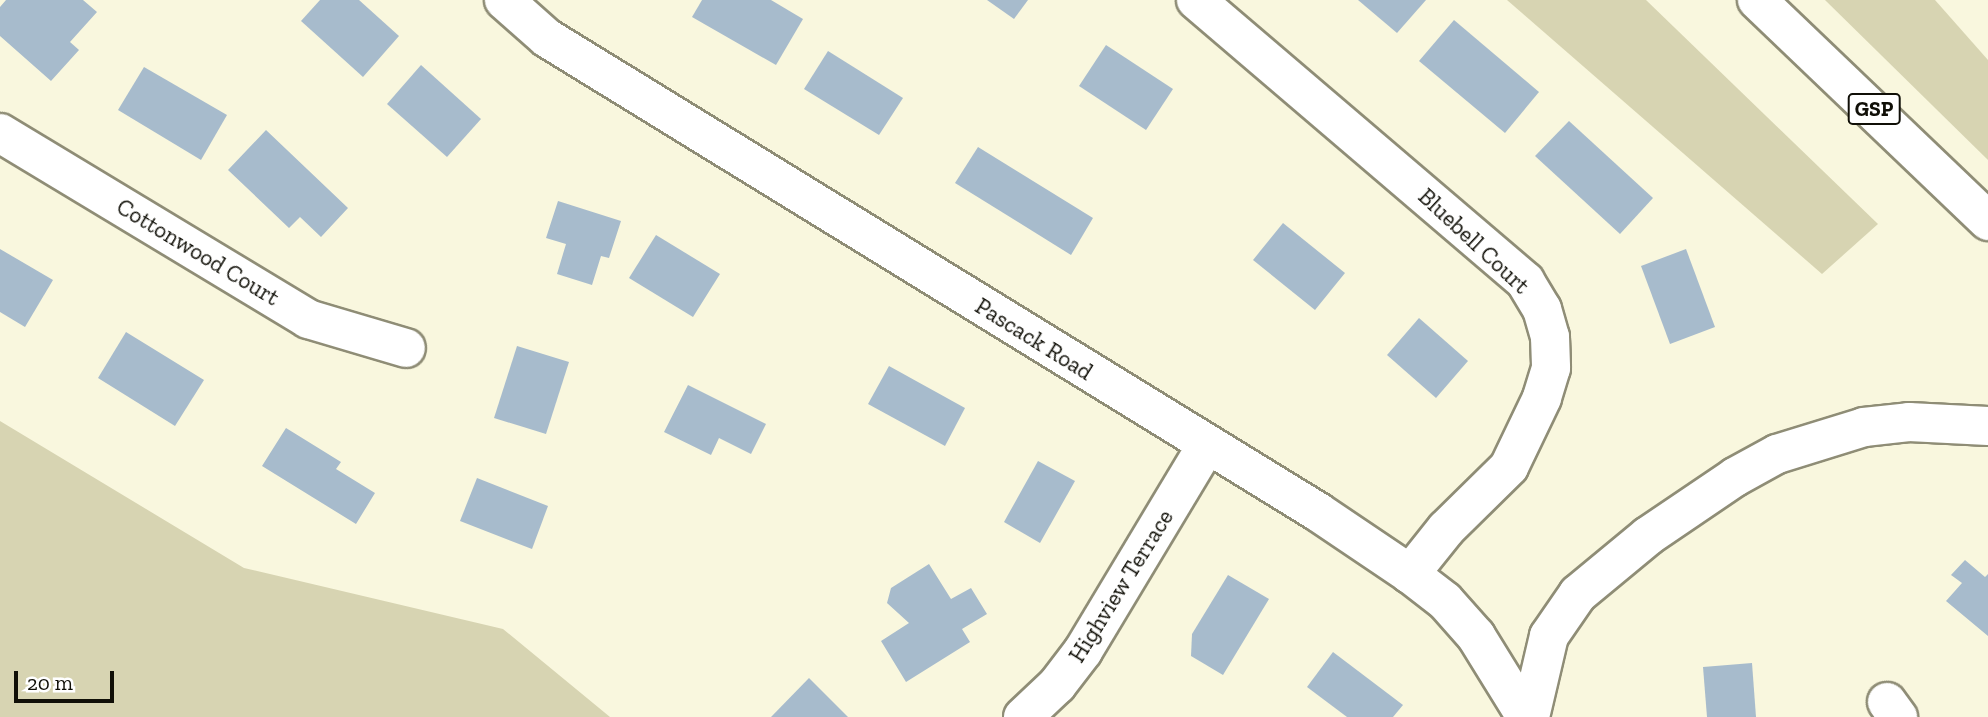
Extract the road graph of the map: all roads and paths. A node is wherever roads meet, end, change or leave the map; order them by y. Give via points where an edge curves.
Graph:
1 (505, 0) edge
2 (1196, 0) edge
3 (1757, 0) edge
4 (0, 133) edge
5 (1988, 221) edge
6 (406, 348) dead end
7 (1988, 426) edge
8 (1207, 445) junction
9 (1410, 574) junction
10 (1023, 717) edge
11 (1528, 717) edge

1 - 8 main road, Pascack Road via 547,38
2 - 9 main road, Bluebell Court via 1525,281 1542,309 1550,337 1550,368 1542,398 1510,467 1446,528
3 - 5 main road, GSP
4 - 6 main road, Cottonwood Court via 308,319
7 - 11 main road via 1909,422 1864,427 1777,454 1735,477 1648,536 1578,594 1549,636
8 - 9 main road, Pascack Road
8 - 10 main road, Highview Terrace via 1083,651 1057,685
9 - 11 main road, Pascack Road via 1445,601 1476,636

